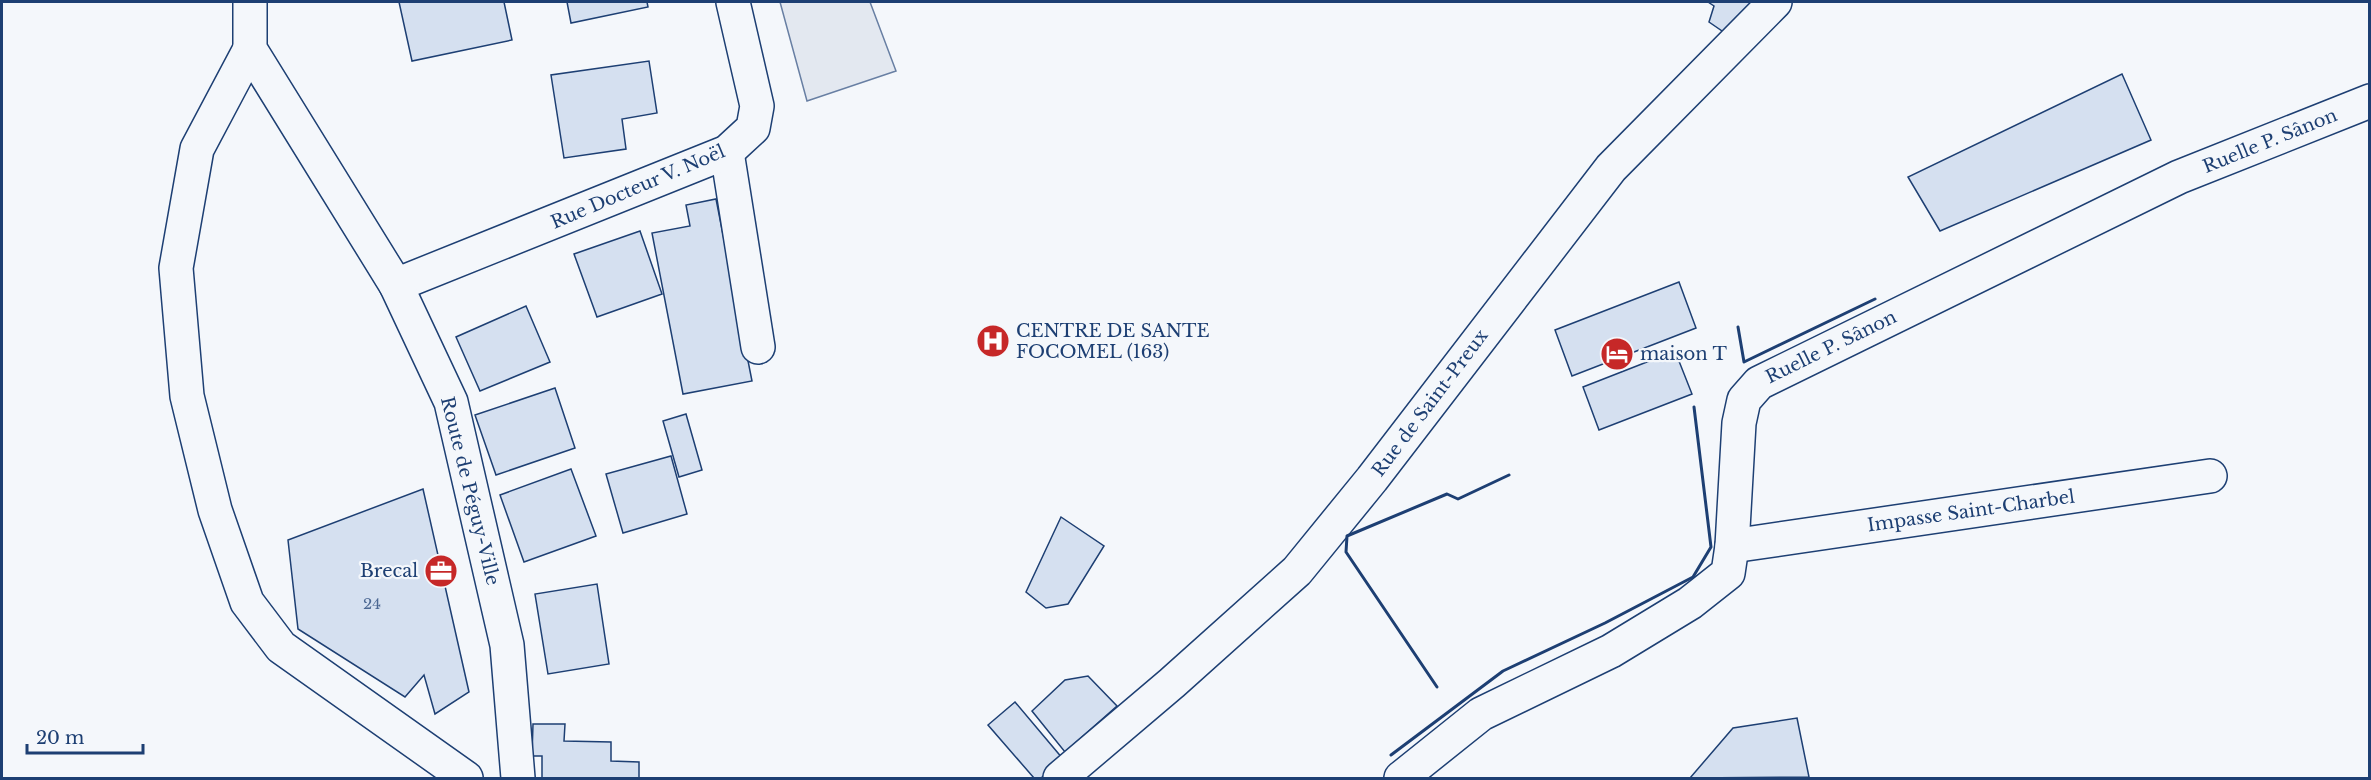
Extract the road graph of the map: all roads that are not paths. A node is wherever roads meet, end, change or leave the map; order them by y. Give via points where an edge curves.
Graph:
1 (250, 2) edge
2 (733, 2) edge
3 (1775, 2) edge
4 (250, 49) junction
5 (2370, 101) edge
6 (727, 152) junction
7 (396, 285) junction
8 (758, 347) dead end
9 (2210, 476) dead end
10 (1732, 546) junction
11 (466, 778) edge
12 (518, 778) edge
13 (1060, 778) edge
14 (1401, 778) edge

1 - 4 street
2 - 6 street, Rue Docteur V. Noël via 757,106 753,128
3 - 13 street, Rue de Saint-Preux via 1611,168 1297,571
4 - 7 street, Route de Péguy-Ville
4 - 11 street via 197,149 176,268 187,396 216,510 247,602 281,648
5 - 10 street, Ruelle P. Sânon via 2179,177 1759,383 1744,400 1738,423
6 - 7 street, Rue Docteur V. Noël
6 - 8 street
7 - 12 street, Route de Péguy-Ville via 451,402 507,645
9 - 10 street, Impasse Saint-Charbel
10 - 14 street, Ruelle P. Sânon via 1728,573 1690,603 1611,651 1481,714

